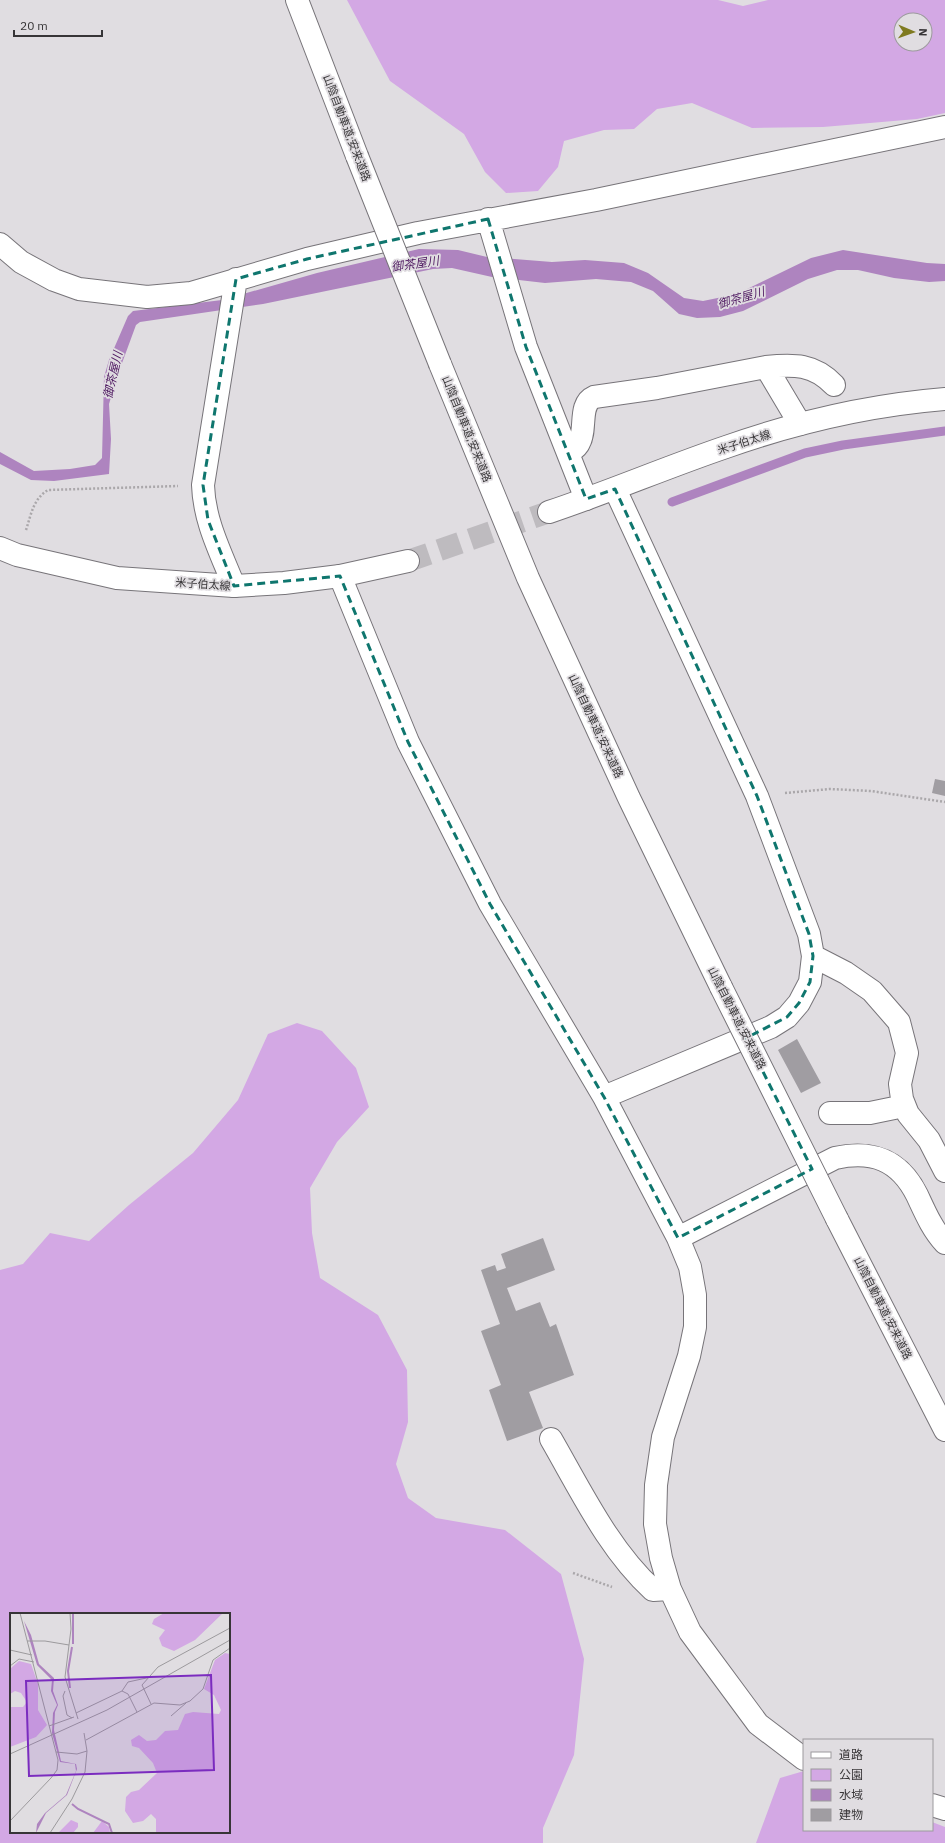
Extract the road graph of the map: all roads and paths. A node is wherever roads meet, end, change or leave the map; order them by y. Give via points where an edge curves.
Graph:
1 (297, 0) edge
2 (945, 127) edge
3 (488, 220) junction
4 (0, 244) edge
5 (235, 285) junction
6 (766, 367) junction
7 (834, 385) dead end
8 (945, 399) edge
9 (800, 424) junction
10 (568, 453) junction
11 (203, 485) junction
12 (615, 489) junction
13 (586, 500) junction
14 (550, 512) tunnel mouth
15 (9, 552) edge
16 (408, 561) tunnel mouth
17 (340, 576) junction
18 (234, 586) junction
19 (757, 796) junction
20 (945, 802) edge
21 (813, 956) junction
22 (604, 1097) junction
23 (904, 1106) junction
24 (830, 1113) dead end
25 (945, 1171) edge
26 (678, 1238) junction
27 (945, 1243) edge
28 (945, 1430) edge
29 (551, 1439) dead end
30 (670, 1589) junction
31 (803, 1758) edge
32 (933, 1805) edge
33 (945, 1809) edge

1 - 28 main road, 山陰自動車道;安来道路, bridge via 440,364 528,578 629,798 721,988
2 - 3 main road
3 - 5 main road via 418,233 307,259
3 - 10 main road via 526,347
4 - 5 main road via 21,262 54,280 79,289 147,297
5 - 11 main road
6 - 7 main road via 783,365 809,368 825,376
6 - 9 main road
6 - 10 main road via 588,400 580,443
8 - 9 main road, 米子伯太線 via 878,407
9 - 12 main road, 米子伯太線 via 726,447
10 - 13 main road
11 - 15 path via 48,490 36,500
11 - 18 main road via 208,520
12 - 13 main road, 米子伯太線
12 - 19 main road
13 - 14 main road, 米子伯太線
15 - 18 main road, 米子伯太線 via 117,578
16 - 17 main road, 米子伯太線
17 - 18 main road, 米子伯太線
17 - 22 main road via 408,742 483,890
19 - 20 path via 830,789 871,791
19 - 21 main road via 809,934
21 - 22 main road via 810,982 799,1003 787,1016 771,1027
21 - 23 main road via 846,973 872,991 899,1022 907,1053 900,1084
22 - 26 main road
23 - 24 main road via 870,1113
23 - 25 main road via 929,1140
26 - 27 main road via 834,1158 866,1155 882,1159 905,1174 931,1226
26 - 30 main road via 690,1267 695,1295 695,1327 689,1356 663,1437 656,1485 655,1524
29 - 30 main road via 606,1533 642,1580 654,1590
30 - 31 main road via 690,1632 758,1724
32 - 33 main road

